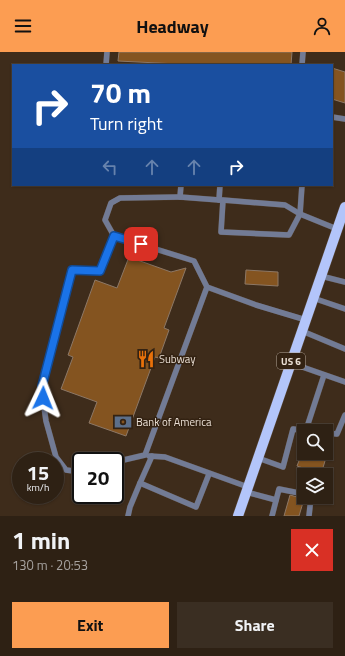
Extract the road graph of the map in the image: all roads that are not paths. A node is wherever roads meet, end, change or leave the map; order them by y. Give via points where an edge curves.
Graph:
1 (107, 52) edge
2 (304, 52) edge
3 (106, 64) edge
4 (302, 64) edge
5 (333, 116) edge
6 (345, 119) edge
7 (181, 186) edge
8 (220, 186) edge
9 (302, 186) edge
10 (180, 197) junction
11 (221, 200) junction
12 (344, 210) edge
13 (300, 214) junction
14 (337, 229) junction
15 (114, 236) junction
16 (321, 276) junction
17 (345, 282) edge
18 (207, 288) junction
19 (313, 298) junction
20 (345, 309) edge
21 (306, 320) junction
22 (302, 331) junction
23 (345, 349) edge
24 (291, 363) junction
25 (324, 375) junction
26 (345, 382) edge
27 (345, 415) edge
28 (310, 424) edge
29 (297, 430) edge
30 (333, 434) edge
31 (145, 455) junction
32 (152, 456) junction
33 (258, 458) junction
34 (124, 460) edge
35 (72, 471) edge
36 (209, 474) junction
37 (140, 483) junction
38 (247, 490) junction
39 (297, 493) edge
40 (276, 500) junction
41 (310, 504) edge
42 (128, 516) edge
43 (238, 516) edge
44 (272, 516) edge
45 (309, 516) edge

1 - 3 lane
2 - 4 lane
5 - 6 lane
7 - 10 lane
8 - 11 lane
9 - 13 lane
10 - 11 lane
10 - 15 lane via 120,198 111,203 105,220
11 - 13 lane via 285,205
11 - 13 lane via 221,232 289,235
12 - 14 main road, US 6
13 - 14 lane
14 - 16 main road, US 6
15 - 18 lane via 194,261
15 - 35 lane via 100,271 72,270 42,386 46,421 56,457 66,470
16 - 17 lane
16 - 19 main road, US 6
18 - 21 lane
18 - 31 lane
19 - 20 lane
19 - 21 main road, US 6
21 - 22 main road, US 6
22 - 23 lane
22 - 24 main road, US 6
24 - 25 lane
24 - 33 main road, US 6
25 - 26 lane
25 - 28 lane
27 - 30 lane via 337,434
29 - 33 lane via 293,429 283,467
31 - 32 lane
31 - 34 lane
32 - 36 lane via 165,458
32 - 37 lane
33 - 38 main road, US 6
36 - 37 lane via 196,507
36 - 38 lane
37 - 42 lane
38 - 40 lane
38 - 43 main road, US 6
39 - 40 lane via 279,489
40 - 44 lane
41 - 45 lane

